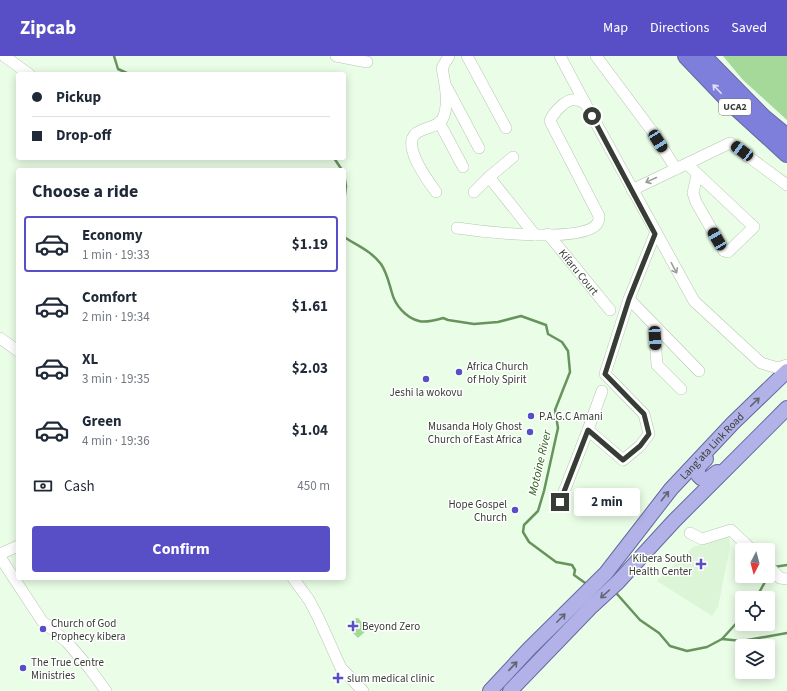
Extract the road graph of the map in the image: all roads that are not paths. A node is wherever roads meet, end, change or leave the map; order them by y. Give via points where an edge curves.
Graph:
1 (4, 56) edge
2 (336, 56) edge
3 (449, 56) edge
4 (467, 56) edge
5 (560, 56) edge
6 (596, 56) edge
7 (686, 56) edge
8 (703, 56) edge
9 (367, 62) dead end
10 (26, 72) edge
11 (446, 85) junction
12 (585, 103) junction
13 (439, 122) junction
14 (506, 128) dead end
15 (787, 138) edge
16 (479, 148) dead end
17 (787, 154) edge
18 (513, 157) dead end
19 (687, 164) junction
20 (463, 167) dead end
21 (676, 169) junction
22 (697, 175) junction
23 (489, 177) junction
24 (787, 186) edge
25 (632, 190) junction
26 (436, 192) dead end
27 (474, 192) dead end
28 (456, 228) dead end
29 (548, 234) junction
30 (655, 234) junction
31 (535, 235) junction
32 (629, 299) junction
33 (610, 310) dead end
34 (654, 325) junction
35 (0, 338) edge
36 (16, 350) edge
37 (787, 365) edge
38 (699, 371) dead end
39 (787, 371) edge
40 (681, 389) dead end
41 (602, 391) dead end
42 (787, 408) edge
43 (774, 421) junction
44 (733, 423) junction
45 (588, 430) junction
46 (560, 502) dead end
47 (690, 533) dead end
48 (745, 543) edge
49 (16, 547) edge
50 (0, 555) edge
51 (775, 573) edge
52 (787, 578) edge
53 (294, 580) edge
54 (106, 691) edge
55 (363, 691) edge
56 (490, 691) edge
57 (510, 691) edge

1 - 10 street
2 - 9 street
3 - 11 street via 442,68
4 - 14 street
5 - 12 street
6 - 21 street via 652,131
17 -> 7 highway, UCA2 via 729,101
8 - 15 highway, UCA2
11 - 13 street via 445,110
11 - 16 street
12 - 25 street
12 - 29 street via 575,99 569,101 553,113 550,121 598,216 598,222 584,231
13 - 20 street
13 - 26 street via 418,131 411,148
18 - 23 street
19 - 21 street
19 - 22 street
19 - 24 street via 730,143
21 -> 25 street
22 - 22 street via 754,227 728,252 724,251 696,202 693,193
23 - 27 street
23 - 31 street
25 - 30 street
28 - 31 street
29 - 31 street
29 - 33 street, Kifaru Court
30 - 32 street
30 -> 37 street via 694,301 761,363 778,368
32 - 34 street
32 - 45 street via 605,374 644,414 649,434 640,446 623,460
34 - 38 street
34 - 40 street via 656,365
35 - 36 street
44 -> 39 main road, Lang'ata Link Road
41 - 45 street
42 - 43 main road
43 - 44 main road via 753,436 707,480 701,478 698,475 698,467 721,442
43 -> 57 main road
56 -> 44 main road, Lang'ata Link Road via 606,573 671,489
45 - 46 street
47 - 48 street via 702,539 732,530
49 - 50 street
50 - 54 street via 42,621 67,642
51 - 52 street via 780,578
53 - 55 street via 309,600 342,668

